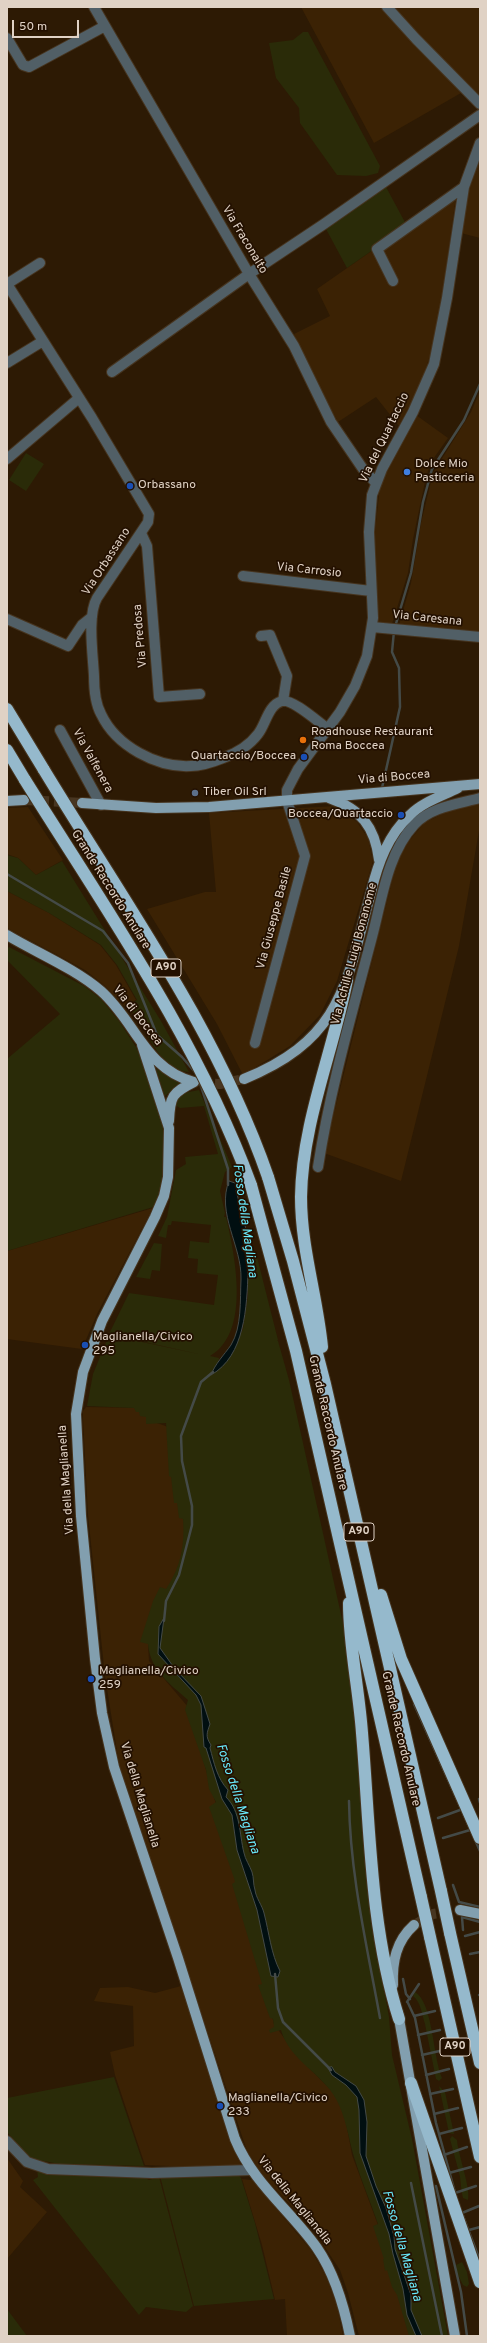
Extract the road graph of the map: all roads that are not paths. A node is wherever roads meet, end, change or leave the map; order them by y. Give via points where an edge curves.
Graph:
1 (94, 7) edge
2 (387, 7) edge
3 (105, 26) junction
4 (7, 38) edge
5 (480, 104) edge
6 (480, 115) edge
7 (480, 144) edge
8 (464, 187) junction
9 (40, 263) dead end
10 (249, 274) junction
11 (393, 281) dead end
12 (7, 284) edge
13 (43, 341) junction
14 (7, 363) edge
15 (112, 372) dead end
16 (79, 398) junction
17 (7, 459) edge
18 (376, 483) junction
19 (141, 533) junction
20 (243, 576) dead end
21 (372, 591) junction
22 (92, 617) junction
23 (7, 619) edge
24 (372, 627) junction
25 (261, 636) dead end
26 (480, 637) edge
27 (200, 694) dead end
28 (283, 701) junction
29 (7, 709) edge
30 (328, 729) junction
31 (60, 730) dead end
32 (7, 750) edge
33 (480, 778) edge
34 (480, 784) edge
35 (463, 786) junction
36 (327, 798) junction
37 (480, 798) edge
38 (24, 800) tunnel mouth
39 (7, 801) edge
40 (287, 801) junction
41 (82, 803) tunnel mouth
42 (101, 805) junction
43 (379, 860) junction
44 (7, 935) edge
45 (347, 980) junction
46 (255, 1043) dead end
47 (142, 1045) junction
48 (244, 1079) tunnel mouth
49 (169, 1128) junction
50 (318, 1167) dead end
51 (325, 1384) junction
52 (368, 1568) junction
53 (351, 1586) junction
54 (480, 1838) edge
55 (460, 1910) tunnel mouth
56 (480, 1914) edge
57 (414, 1925) tunnel mouth
58 (399, 2019) junction
59 (480, 2063) edge
60 (411, 2082) junction
61 (7, 2141) edge
62 (480, 2157) edge
63 (251, 2170) junction
64 (480, 2282) edge
65 (350, 2336) edge
66 (455, 2336) edge

1 - 3 street, Via Fraconalto
2 - 5 street
3 - 4 street via 29,67 23,65
3 - 10 street, Via Fraconalto
6 - 10 street
7 - 8 street, Via del Quartaccio
8 - 11 street via 377,249
8 - 18 street, Via del Quartaccio via 448,298 434,364 413,412
9 - 12 street
10 - 15 street
10 - 18 street, Via Fraconalto via 294,346 331,422 363,469
12 - 13 street, Via Orbassano
13 - 14 street
13 - 16 street, Via Orbassano
16 - 17 street
16 - 19 street, Via Orbassano via 148,511 148,521
18 - 21 street, Via del Quartaccio via 369,523
19 - 22 street, Via Orbassano via 95,602
19 - 27 street, Via Predosa via 147,550 159,697
20 - 21 street, Via Carrosio
21 - 24 street, Via del Quartaccio
22 - 23 street via 82,625 68,646
22 - 28 street, Via Orbassano via 94,680 98,708 104,721 118,738 140,753 181,766 197,766 234,754 251,742 264,725 273,706
24 - 26 street, Via Caresana
24 - 30 street, Via del Quartaccio via 369,651 359,678
25 - 28 street via 270,636 286,674
28 - 30 street via 292,703
29 - 51 highway, Grande Raccordo Anulare / A90, bridge via 203,1031 242,1109 268,1177 294,1261
30 - 40 street, Via del Quartaccio via 293,777 287,792
31 - 42 street, Via Valfenera
32 - 53 highway, Grande Raccordo Anulare / A90, bridge via 188,1045 227,1124 251,1185 296,1351
33 - 34 street
34 - 35 main road, Via di Boccea
35 - 36 main road, Via di Boccea
35 - 43 main road, Via di Boccea via 411,814 400,826
36 - 40 main road, Via di Boccea
36 - 43 main road, Via di Boccea via 350,808 368,824 375,836
37 - 50 street, Via Achille Luigi Bonanome via 426,815 411,829 396,851 325,1120
38 - 39 main road
40 - 42 main road, Via di Boccea via 209,807
40 - 46 street, Via Giuseppe Basile via 305,856
41 - 42 main road, Via di Boccea
43 - 45 main road, Via di Boccea
44 - 47 main road, Via di Boccea via 100,990 119,1010
45 - 48 main road, Via di Boccea via 329,1016 303,1046 280,1062
45 - 51 highway via 308,1137 301,1195 305,1256 319,1318
47 - 49 main road, Via della Maglianella
47 - 49 main road, Via di Boccea via 165,1069 194,1082 172,1096 169,1106
49 - 63 main road, Via della Maglianella via 168,1177 164,1196 102,1321 83,1372 76,1414 81,1516 102,1713 114,1767 235,2139
51 - 52 highway, Grande Raccordo Anulare / A90
52 - 54 highway via 381,1597 403,1665
52 - 59 highway, Grande Raccordo Anulare / A90, bridge
53 - 58 highway via 350,1622 362,1727 377,1914 386,1980
53 - 62 highway, Grande Raccordo Anulare / A90, bridge
55 - 56 main road
57 - 58 main road via 400,1944 394,1960 394,1988
58 - 60 main road
60 - 64 highway
60 - 66 main road
61 - 63 street via 28,2162 48,2169 152,2173
63 - 65 main road, Via della Maglianella via 295,2221 324,2260 344,2307

